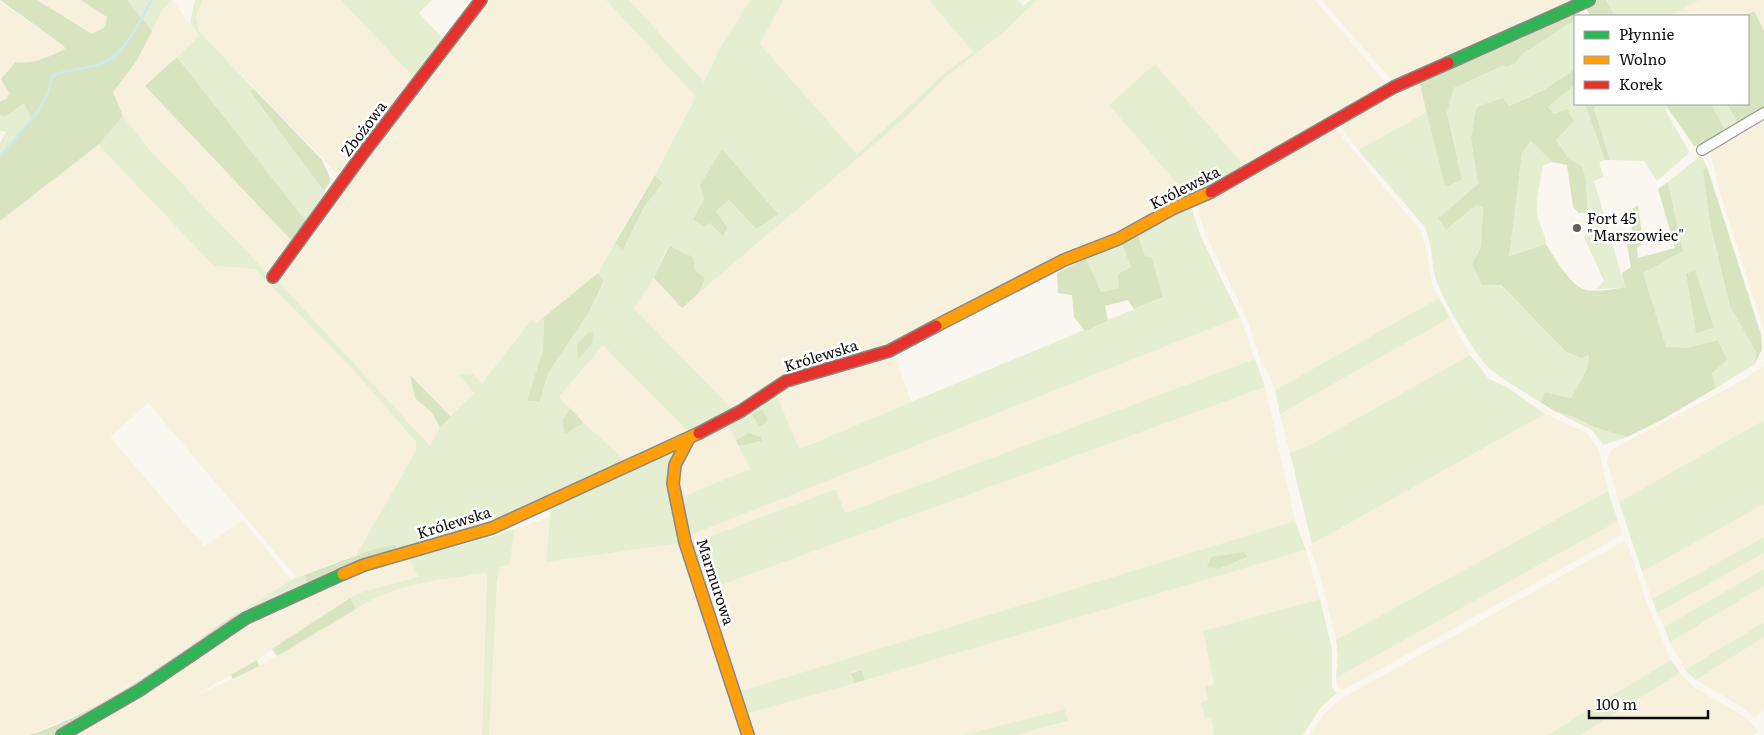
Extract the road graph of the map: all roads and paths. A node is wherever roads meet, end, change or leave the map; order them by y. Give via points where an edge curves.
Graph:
1 (481, 0) edge
2 (1589, 0) edge
3 (1764, 113) edge
4 (1702, 150) dead end
5 (273, 277) dead end
6 (689, 438) junction
7 (62, 735) edge
8 (748, 735) edge

1 - 5 street, Zbożowa
2 - 6 street, Królewska via 1394,87 1204,196 1174,208 1118,239 1064,260 890,351 786,381 741,411
3 - 4 street
6 - 7 street, Królewska via 492,528 364,565 290,597 246,618 140,690
6 - 8 street, Marmurowa via 674,465 673,484 685,542

